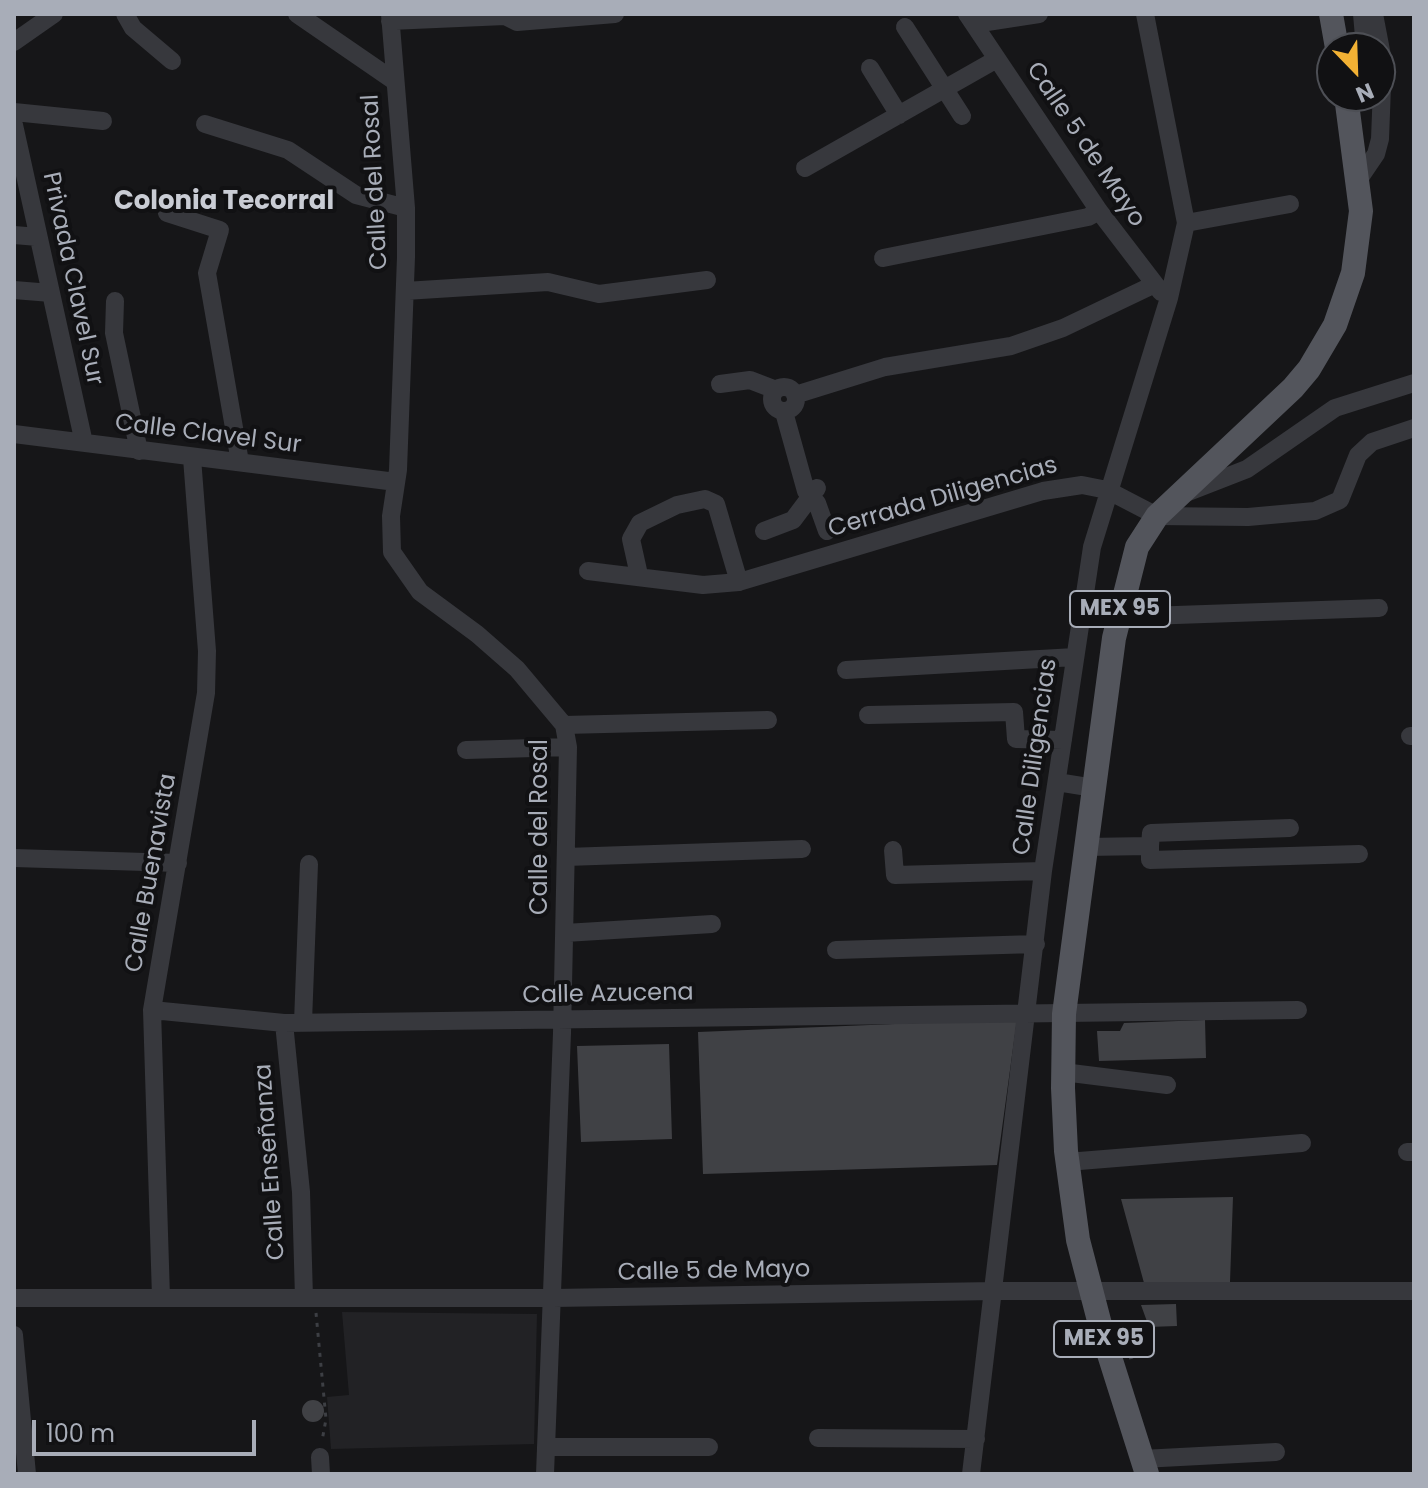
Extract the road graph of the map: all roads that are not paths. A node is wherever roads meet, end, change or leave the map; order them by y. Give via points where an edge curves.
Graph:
1 (54, 14) edge
2 (125, 14) edge
3 (297, 14) edge
4 (615, 14) edge
5 (1039, 14) edge
6 (1145, 14) edge
7 (1374, 14) edge
8 (506, 15) edge
9 (390, 18) edge
10 (971, 19) edge
11 (905, 27) dead end
12 (14, 42) edge
13 (997, 59) junction
14 (172, 61) dead end
15 (870, 68) dead end
16 (393, 80) junction
17 (946, 88) junction
18 (14, 112) edge
19 (1351, 112) edge
20 (899, 115) junction
21 (962, 116) dead end
22 (103, 121) dead end
23 (205, 124) dead end
24 (14, 125) edge
25 (805, 168) dead end
26 (1359, 179) junction
27 (1290, 204) dead end
28 (406, 208) junction
29 (1099, 211) junction
30 (167, 213) dead end
31 (1186, 223) junction
32 (14, 235) edge
33 (38, 237) junction
34 (883, 258) dead end
35 (707, 280) dead end
36 (1153, 285) junction
37 (14, 290) edge
38 (405, 291) junction
39 (51, 293) junction
40 (1169, 298) junction
41 (115, 301) dead end
42 (1414, 383) edge
43 (720, 384) dead end
44 (790, 405) junction
45 (1414, 428) edge
46 (14, 434) edge
47 (84, 443) junction
48 (139, 451) junction
49 (192, 458) junction
50 (240, 462) junction
51 (396, 482) junction
52 (1107, 490) junction
53 (815, 496) junction
54 (1174, 497) junction
55 (1157, 516) junction
56 (764, 531) dead end
57 (827, 531) dead end
58 (588, 571) dead end
59 (639, 575) junction
60 (739, 582) junction
61 (1379, 608) dead end
62 (1118, 617) junction
63 (1075, 657) junction
64 (846, 670) dead end
65 (868, 715) dead end
66 (768, 720) dead end
67 (564, 725) junction
68 (1063, 740) junction
69 (568, 747) junction
70 (466, 750) dead end
71 (1057, 782) junction
72 (1094, 788) junction
73 (1290, 828) dead end
74 (1150, 846) junction
75 (1085, 847) junction
76 (802, 849) dead end
77 (893, 850) dead end
78 (1359, 854) dead end
79 (566, 857) junction
80 (14, 858) edge
81 (178, 863) junction
82 (309, 864) dead end
83 (1043, 871) junction
84 (712, 924) dead end
85 (565, 933) junction
86 (1036, 944) junction
87 (836, 950) dead end
88 (152, 1010) junction
89 (1298, 1010) dead end
90 (1028, 1012) junction
91 (1064, 1014) junction
92 (562, 1020) junction
93 (303, 1022) junction
94 (284, 1023) junction
95 (1063, 1072) junction
96 (1167, 1085) dead end
97 (1302, 1143) dead end
98 (1067, 1162) junction
99 (995, 1291) junction
100 (1414, 1291) edge
101 (1091, 1293) junction
102 (161, 1297) junction
103 (14, 1298) edge
104 (309, 1298) junction
105 (553, 1298) junction
106 (14, 1335) edge
107 (818, 1438) dead end
108 (976, 1439) junction
109 (546, 1447) junction
110 (709, 1447) dead end
111 (1276, 1452) dead end
112 (1145, 1466) edge
113 (27, 1474) edge
114 (545, 1474) edge
115 (971, 1474) edge

1 - 12 street
2 - 14 street via 133,28
3 - 16 street
4 - 8 street via 517,22
5 - 10 street
6 - 31 street, Calle Diligencias
7 - 26 street via 1383,61 1380,139
8 - 9 street
9 - 16 street, Calle del Rosal
10 - 13 street, Calle 5 de Mayo
11 - 17 street
13 - 17 street
13 - 29 street, Calle 5 de Mayo
15 - 20 street
16 - 28 street, Calle del Rosal
17 - 20 street
17 - 21 street
18 - 22 street
19 - 26 main road, MEX 95
20 - 25 street
23 - 28 street via 288,150 356,195
24 - 33 street, Privada Clavel Sur
26 - 54 main road, MEX 95 via 1359,243 1353,273 1323,348 1275,408
27 - 31 street
28 - 38 street, Calle del Rosal
29 - 34 street
29 - 36 street, Calle 5 de Mayo
30 - 50 street via 220,230 207,273
31 - 40 street, Calle Diligencias
32 - 33 street
33 - 39 street, Privada Clavel Sur
35 - 38 street via 599,294 548,282
36 - 40 street, Calle 5 de Mayo
36 - 44 street via 1011,346 885,367
37 - 39 street
38 - 51 street, Calle del Rosal
39 - 47 street, Privada Clavel Sur
40 - 52 street, Calle Diligencias
41 - 48 street via 114,333
42 - 54 street via 1335,408 1247,469
43 - 44 street via 750,380 776,390 772,404
44 - 53 street
45 - 55 street via 1372,442 1358,455 1340,500 1315,511
46 - 47 street, Calle Clavel Sur
47 - 48 street, Calle Clavel Sur
48 - 49 street, Calle Clavel Sur
49 - 50 street, Calle Clavel Sur
49 - 81 street, Calle Buenavista via 206,693
50 - 51 street, Calle Clavel Sur
51 - 67 street, Calle del Rosal via 392,552 403,569 420,592 517,669
52 - 55 street, Cerrada Diligencias
52 - 60 street, Cerrada Diligencias via 1082,485 1043,491
52 - 63 street, Calle Diligencias via 1092,547
53 - 56 street via 793,520
53 - 57 street
54 - 55 main road, MEX 95
55 - 62 main road, MEX 95 via 1137,547
58 - 59 street, Cerrada Diligencias
59 - 60 street, Cerrada Diligencias via 703,585
59 - 60 street via 631,539 640,523 677,505 705,499 716,504
61 - 62 street
62 - 72 main road, MEX 95
63 - 64 street
63 - 68 street, Calle Diligencias
65 - 68 street via 1014,712 1016,739
66 - 67 street
67 - 69 street, Calle del Rosal
68 - 71 street, Calle Diligencias
69 - 70 street
69 - 79 street, Calle del Rosal
71 - 72 street
71 - 83 street, Calle Diligencias
72 - 75 main road, MEX 95
73 - 74 street via 1151,833
74 - 75 street
74 - 78 street via 1150,860
75 - 91 main road, MEX 95
76 - 79 street
77 - 83 street via 895,875
79 - 85 street, Calle del Rosal
80 - 81 street
81 - 88 street, Calle Buenavista
82 - 93 street
83 - 86 street, Calle Diligencias
84 - 85 street
85 - 92 street, Calle del Rosal
86 - 87 street
86 - 90 street, Calle Diligencias
88 - 94 street, Calle Azucena
88 - 102 street, Calle Buenavista
89 - 91 street, Calle Azucena
90 - 91 street, Calle Azucena
90 - 92 street, Calle Azucena
90 - 99 street, Calle Diligencias
91 - 95 main road, MEX 95
92 - 93 street, Calle Azucena
92 - 105 street, Calle del Rosal
93 - 94 street, Calle Azucena
94 - 104 street, Calle Enseñanza
95 - 96 street
95 - 98 main road, MEX 95
97 - 98 street
98 - 101 main road, MEX 95
99 - 101 street, Calle 5 de Mayo
99 - 105 street, Calle 5 de Mayo
99 - 108 street, Calle Diligencias
100 - 101 street, Calle 5 de Mayo
101 - 112 main road, MEX 95
102 - 103 street, Calle 5 de Mayo
102 - 104 street, Calle 5 de Mayo
104 - 105 street, Calle 5 de Mayo
105 - 109 street, Calle del Rosal
106 - 113 street
107 - 108 street
108 - 115 street, Calle Diligencias
109 - 110 street
109 - 114 street, Calle del Rosal
111 - 112 street

